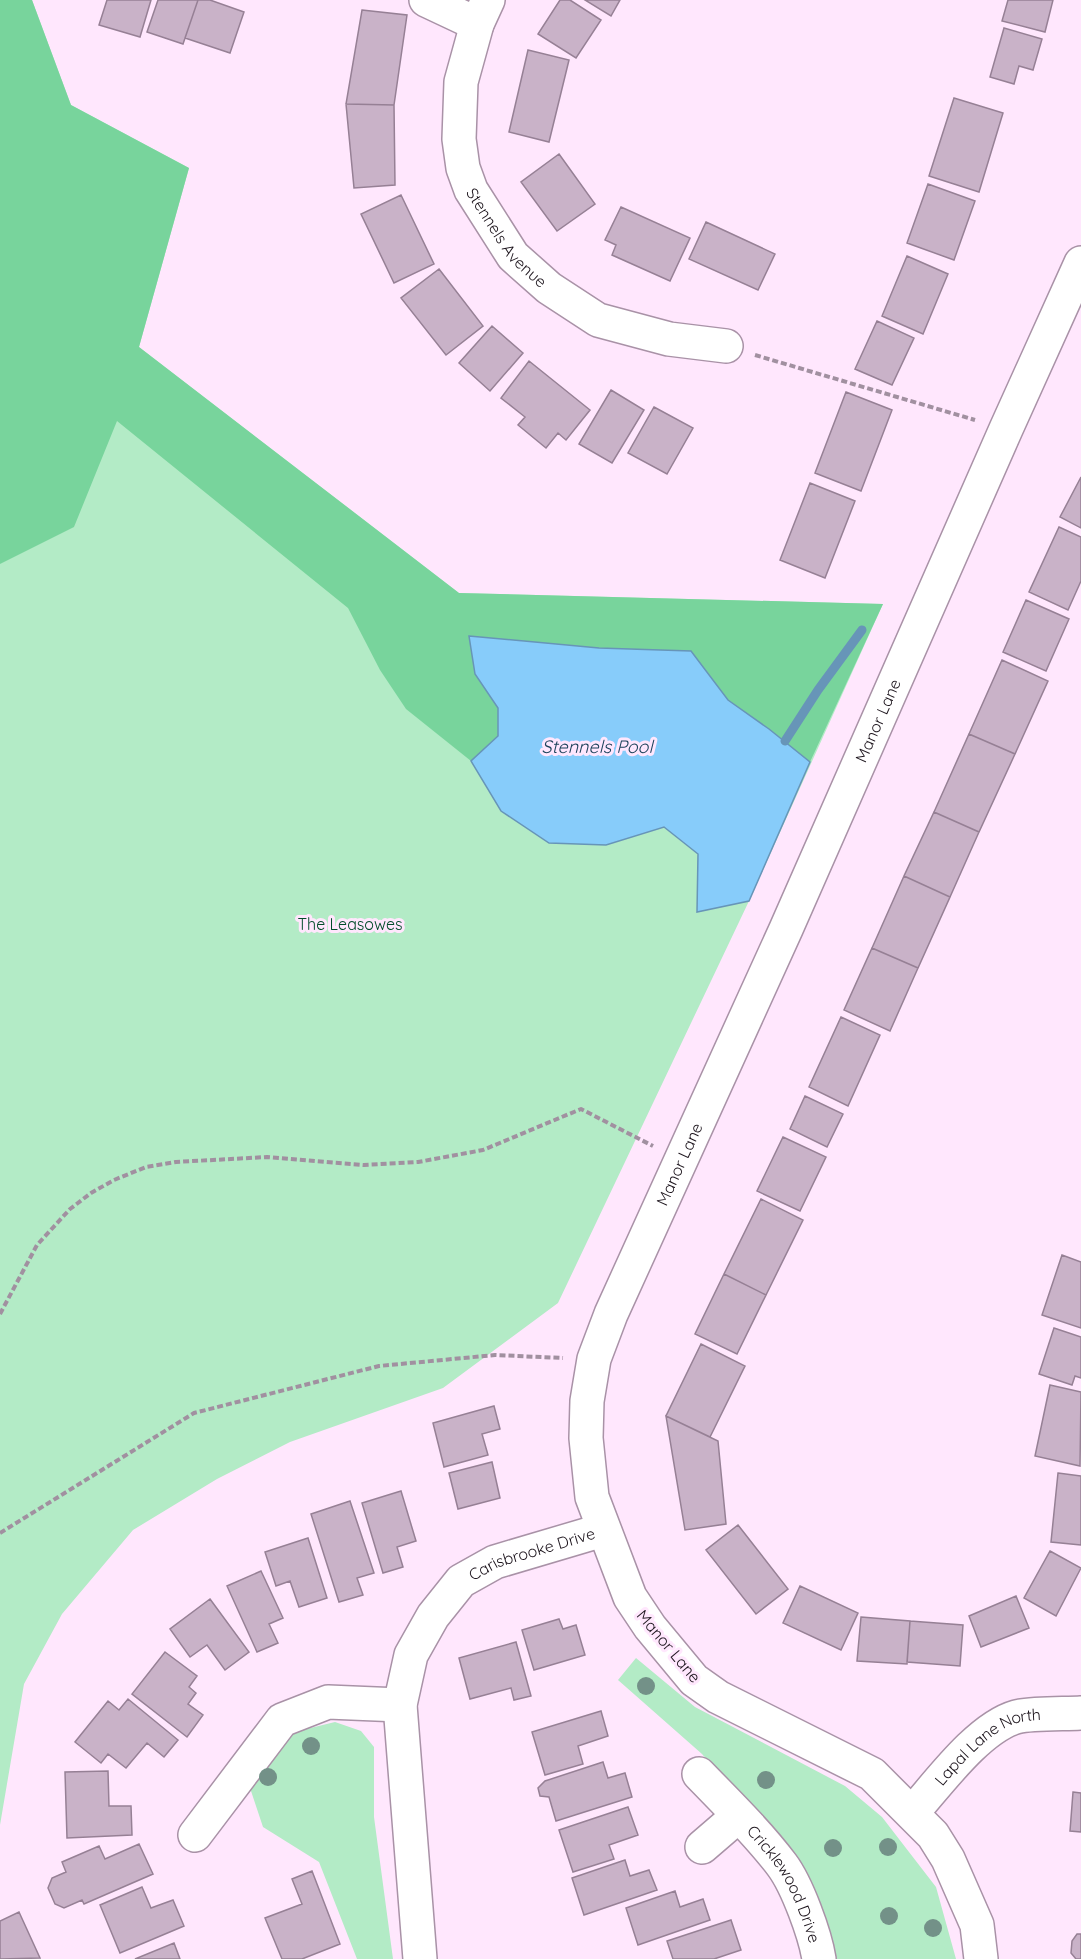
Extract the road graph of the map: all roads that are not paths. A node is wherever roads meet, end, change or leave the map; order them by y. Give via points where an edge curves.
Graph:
1 (426, 0) edge
2 (482, 12) edge
3 (1081, 264) edge
4 (726, 346) road end
5 (603, 1530) junction
6 (400, 1706) junction
7 (1081, 1713) edge
8 (699, 1774) dead end
9 (912, 1814) junction
10 (738, 1816) junction
11 (195, 1835) dead end
12 (702, 1847) dead end
13 (420, 1959) edge
14 (819, 1959) edge
15 (981, 1959) edge

1 - 2 main road
2 - 4 main road, Stennels Avenue via 461,82 459,140 471,190 513,256 549,288 598,320 669,339
3 - 5 main road, Manor Lane via 786,929 610,1314 594,1359 587,1401 592,1497
5 - 6 main road, Carisbrooke Drive via 495,1562 461,1581 433,1616 411,1655
5 - 9 main road, Manor Lane via 630,1598 694,1680 718,1697 872,1774
6 - 11 main road via 328,1702 282,1720
6 - 13 main road, Carisbrooke Drive
7 - 9 main road, Lapal Lane North via 1017,1717 990,1730
8 - 10 main road, Cricklewood Drive
9 - 15 main road, Manor Lane via 933,1835 948,1859 977,1925
10 - 12 main road, Cricklewood Drive
10 - 14 main road, Cricklewood Drive via 784,1867 804,1910

